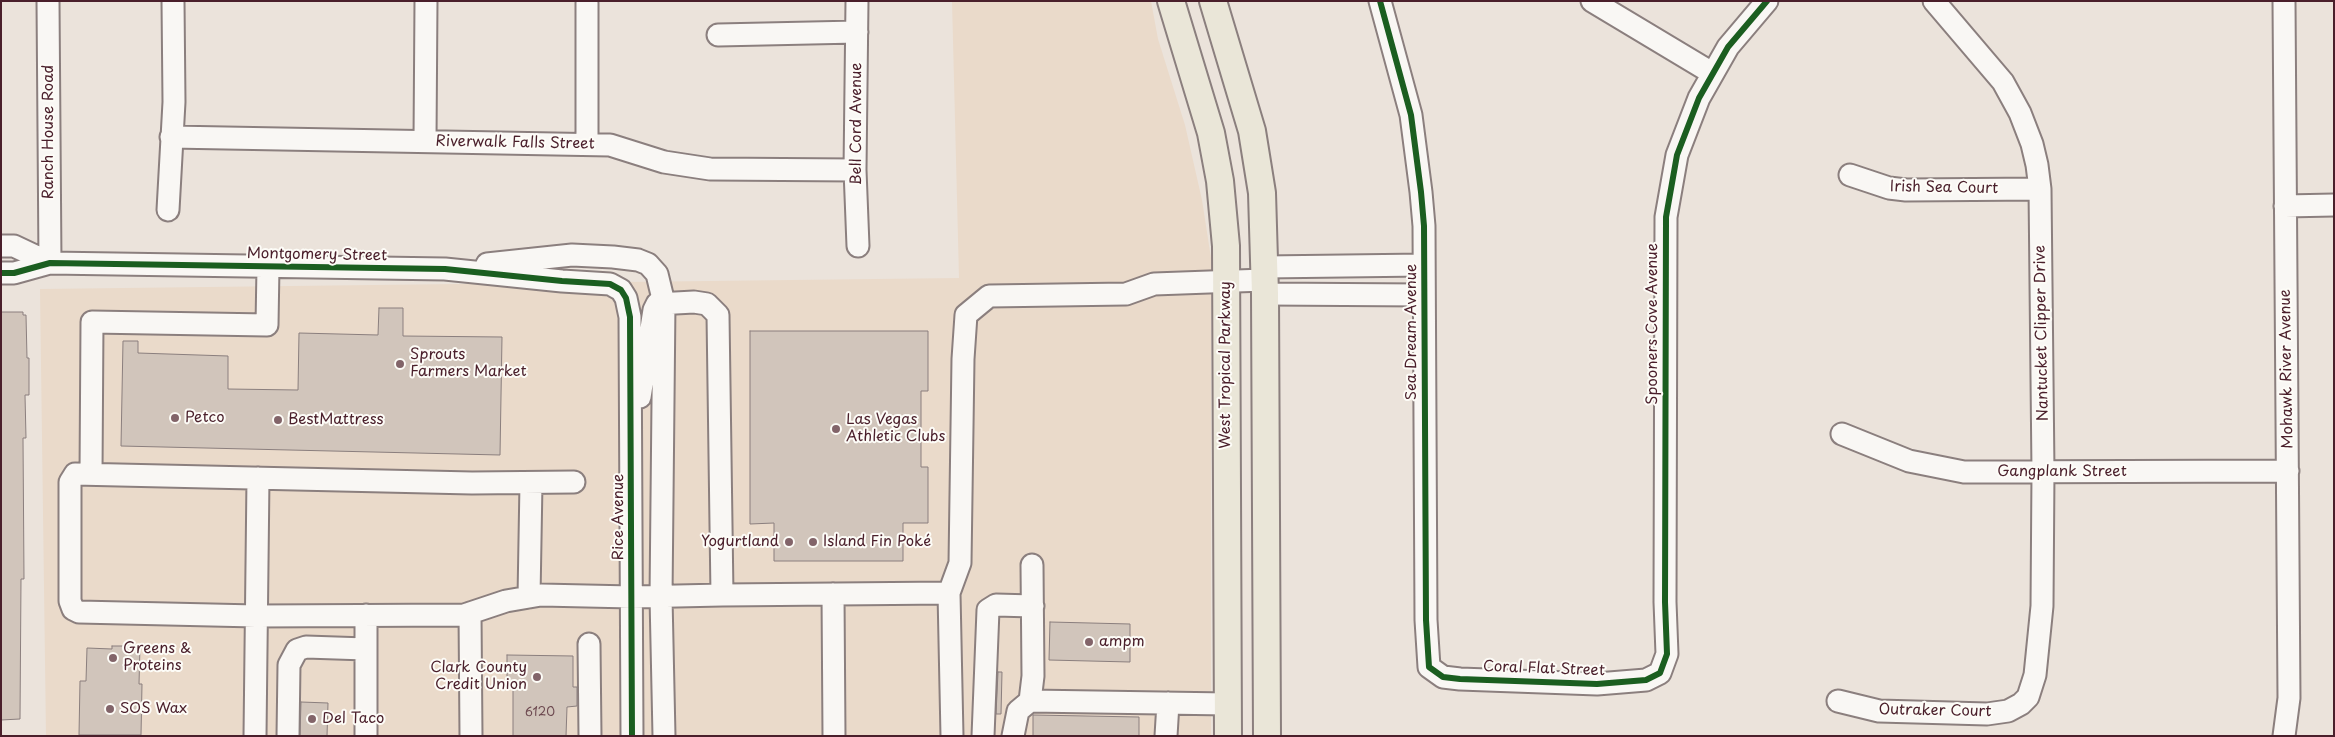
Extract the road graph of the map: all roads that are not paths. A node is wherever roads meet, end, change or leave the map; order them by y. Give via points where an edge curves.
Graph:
1 (48, 1) edge
2 (173, 1) edge
3 (426, 1) edge
4 (857, 1) edge
5 (1171, 1) edge
6 (1213, 1) edge
7 (1380, 1) edge
8 (1592, 1) edge
9 (1767, 1) edge
10 (1934, 1) edge
11 (2284, 1) edge
12 (587, 3) dead end
13 (858, 32) junction
14 (718, 35) dead end
15 (1712, 73) junction
16 (171, 136) junction
17 (426, 140) junction
18 (587, 144) junction
19 (855, 170) junction
20 (1850, 175) dead end
21 (2040, 189) junction
22 (2334, 205) edge
23 (2285, 206) junction
24 (168, 210) dead end
25 (1, 246) edge
26 (858, 246) dead end
27 (50, 263) junction
28 (1424, 265) junction
29 (1360, 266) junction
30 (268, 267) junction
31 (445, 269) junction
32 (1, 273) edge
33 (1264, 280) junction
34 (1226, 282) junction
35 (1360, 294) junction
36 (1424, 295) junction
37 (626, 298) joint
38 (664, 303) junction
39 (1842, 434) dead end
40 (631, 449) junction
41 (2043, 472) junction
42 (2288, 472) junction
43 (91, 474) junction
44 (258, 478) junction
45 (574, 482) dead end
46 (530, 483) junction
47 (1032, 565) dead end
48 (949, 593) junction
49 (833, 594) junction
50 (722, 595) junction
51 (529, 597) junction
52 (632, 597) junction
53 (661, 597) junction
54 (1033, 606) junction
55 (470, 613) junction
56 (366, 615) junction
57 (256, 616) junction
58 (590, 644) dead end
59 (366, 649) junction
60 (1430, 667) joint
61 (1660, 673) joint
62 (2028, 697) joint
63 (1838, 701) dead end
64 (1030, 702) junction
65 (1168, 703) junction
66 (1228, 704) junction
67 (255, 736) edge
68 (288, 736) edge
69 (366, 736) edge
70 (472, 736) edge
71 (590, 736) edge
72 (632, 736) edge
73 (664, 736) edge
74 (834, 736) edge
75 (952, 736) edge
76 (984, 736) edge
77 (1013, 736) edge
78 (1166, 736) edge
79 (1228, 736) edge
80 (1267, 736) edge
81 (2284, 736) edge

1 - 27 street, Ranch House Road
2 - 16 street
3 - 17 street
4 - 13 street, Bell Cord Avenue
5 - 34 main road, West Tropical Parkway via 1211,133 1220,181
6 - 33 main road via 1252,131 1262,192
7 - 28 street, Sea Dream Avenue via 1411,115 1421,192
8 - 15 street
9 - 15 street, Spooners Cove Avenue via 1747,23
10 - 21 street, Nantucket Clipper Drive via 2003,82 2016,105 2032,144
11 - 23 street, Mohawk River Avenue
12 - 18 street
13 - 14 street
13 - 19 street, Bell Cord Avenue
15 - 61 street, Spooners Cove Avenue via 1678,155 1666,217 1667,654
16 - 17 street, Riverwalk Falls Street
16 - 24 street
17 - 18 street, Riverwalk Falls Street
18 - 19 street, Riverwalk Falls Street via 610,145 664,162 702,168
19 - 26 street, Bell Cord Avenue
20 - 21 street, Irish Sea Court via 1906,190
21 - 41 street, Nantucket Clipper Drive
22 - 23 street
23 - 42 street, Mohawk River Avenue
25 - 27 street, Montgomery Street via 14,246
27 - 30 street, Montgomery Street
27 - 32 street, Montgomery Street via 14,273
28 - 29 street
28 - 36 street, Sea Dream Avenue
29 - 33 street
29 - 35 street
30 - 31 street, Montgomery Street
30 - 43 street via 267,325 92,322
31 - 37 street, Montgomery Street via 610,284 622,290
31 - 38 street, Montgomery Street via 572,256 638,260 648,264 657,274
33 - 34 street
33 - 35 street
33 - 80 main road
34 - 48 street via 1154,284 1126,294 989,296 966,315 960,563
34 - 66 main road, West Tropical Parkway
35 - 36 street
36 - 60 street, Sea Dream Avenue via 1426,620
37 - 40 street, Rice Avenue via 630,317
38 - 40 street via 657,304 654,310
38 - 50 street via 707,304 718,315
38 - 53 street
39 - 41 street, Gangplank Street via 1909,462 1936,468 1964,472
40 - 52 street, Rice Avenue
41 - 42 street, Gangplank Street
41 - 62 street, Nantucket Clipper Drive via 2042,606 2035,675
42 - 81 street, Mohawk River Avenue via 2289,698
43 - 44 street
43 - 57 street via 75,474 70,482 70,601 73,609 79,612
44 - 46 street
44 - 57 street
45 - 46 street
46 - 51 street
47 - 54 street
48 - 49 street
48 - 75 street
49 - 50 street
49 - 74 street
50 - 53 street
51 - 52 street
51 - 55 street
52 - 53 street
52 - 72 street, Rice Avenue
53 - 73 street
54 - 64 street
54 - 76 street via 996,605 988,610
55 - 56 street
55 - 70 street
56 - 57 street
56 - 59 street
57 - 67 street
58 - 71 street
59 - 68 street via 306,647 297,650 289,665
59 - 69 street
60 - 61 street, Coral Flat Street via 1443,677 1559,683 1627,683 1646,680
62 - 63 street, Outraker Court via 2008,711 1987,714 1879,711
64 - 65 street
64 - 77 street via 1018,711
65 - 66 street
65 - 78 street
66 - 79 main road, West Tropical Parkway

